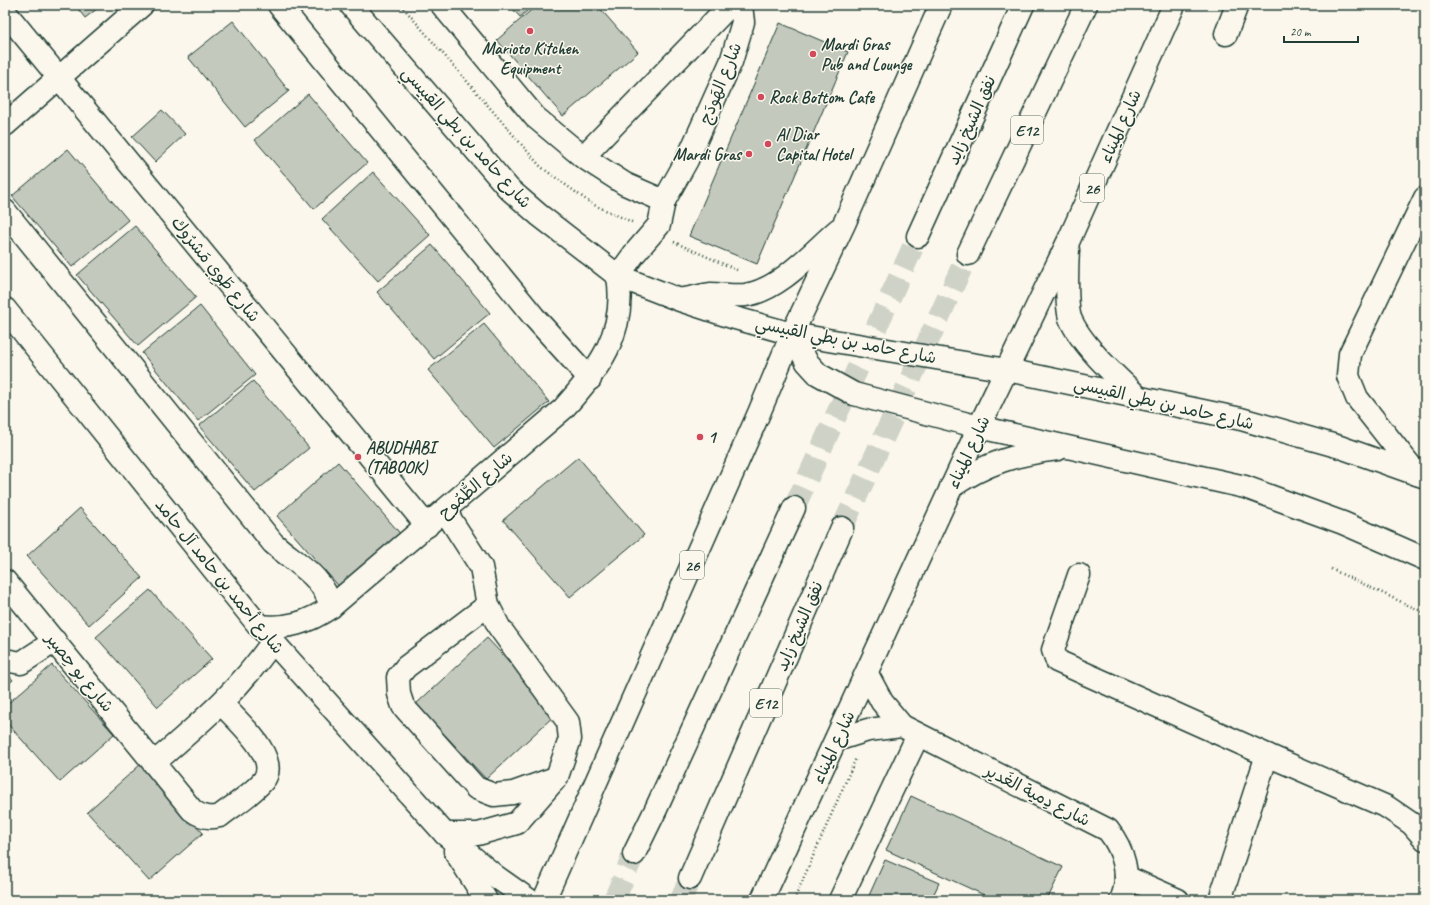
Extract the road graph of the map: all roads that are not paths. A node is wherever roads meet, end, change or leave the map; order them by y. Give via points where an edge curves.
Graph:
1 (142, 5) edge
2 (279, 5) edge
3 (351, 5) edge
4 (442, 5) edge
5 (730, 5) edge
6 (741, 5) edge
7 (940, 5) edge
8 (1023, 5) edge
9 (1086, 5) edge
10 (1174, 5) edge
11 (1238, 5) edge
12 (5, 12) edge
13 (1226, 34) dead end
14 (59, 78) junction
15 (5, 125) edge
16 (583, 157) junction
17 (1425, 198) edge
18 (664, 201) junction
19 (5, 212) edge
20 (844, 224) junction
21 (918, 236) tunnel mouth
22 (1068, 242) junction
23 (968, 254) tunnel mouth
24 (618, 276) junction
25 (680, 300) junction
26 (5, 309) edge
27 (792, 334) junction
28 (1007, 370) junction
29 (590, 379) junction
30 (1138, 397) junction
31 (979, 427) junction
32 (1072, 448) junction
33 (1421, 475) edge
34 (951, 487) junction
35 (794, 508) tunnel mouth
36 (445, 511) junction
37 (427, 526) junction
38 (842, 528) tunnel mouth
39 (1425, 559) edge
40 (1079, 575) dead end
41 (5, 580) edge
42 (488, 605) junction
43 (332, 607) junction
44 (266, 633) junction
45 (54, 641) junction
46 (5, 660) edge
47 (867, 674) junction
48 (222, 704) junction
49 (910, 730) junction
50 (836, 740) junction
51 (1267, 755) junction
52 (154, 763) junction
53 (557, 777) junction
54 (445, 834) junction
55 (1425, 839) edge
56 (634, 854) tunnel mouth
57 (1126, 877) junction
58 (690, 878) tunnel mouth
59 (486, 900) edge
60 (529, 900) edge
61 (544, 900) edge
62 (762, 900) edge
63 (840, 900) edge
64 (1121, 900) edge
65 (1178, 900) edge
66 (1220, 900) edge

1 - 14 main road
2 - 29 main road via 534,317
3 - 24 main road, شارع حامد بن بطي القبيسي via 509,189
4 - 16 main road via 535,117
5 - 16 main road, شارع الهَودَج
6 - 18 main road, شارع الهَودَج via 743,22 731,62 687,160
7 - 20 main road, 26
8 - 21 main road, نفق الشيخ زايد
9 - 23 main road, E12
10 - 22 main road, شارع الميناء / 26
11 - 13 main road
12 - 14 main road, شارع طَوِي مَشرُوك
14 - 15 main road
14 - 37 main road, شارع طَوِي مَشرُوك
16 - 18 main road via 625,184
17 - 33 main road via 1350,354 1348,365 1348,376 1357,398
18 - 24 main road, شارع الهَودَج via 658,225
19 - 43 main road via 273,543 320,582
20 - 25 main road via 791,273 760,290 746,295 710,294
20 - 27 main road, 26
22 - 28 main road, شارع الميناء / 26
22 - 30 main road via 1066,270 1070,317 1104,366
24 - 25 main road, شارع حامد بن بطي القبيسي
24 - 29 main road, شارع الطُّمُوح via 620,302 617,328
25 - 27 main road, شارع حامد بن بطي القبيسي
26 - 44 main road, شارع أحمد بن حامد آل حامد
27 - 28 main road, شارع حامد بن بطي القبيسي
27 - 31 main road via 807,362 818,374 854,394
27 - 61 main road, 26
28 - 30 main road, شارع حامد بن بطي القبيسي
28 - 31 main road, شارع الميناء / 26
29 - 36 main road, شارع الطُّمُوح via 563,409
30 - 33 main road, شارع حامد بن بطي القبيسي via 1241,419 1340,447
31 - 32 main road
31 - 34 main road, شارع الميناء / 26
32 - 34 main road via 1018,455 970,474
32 - 39 main road via 1245,487 1343,523
34 - 47 main road, شارع الميناء / 26
35 - 56 main road
36 - 37 main road, شارع الطُّمُوح
36 - 42 main road via 481,566
37 - 43 main road, شارع الطُّمُوح
38 - 58 main road, نفق الشيخ زايد / E12
40 - 51 main road via 1053,650 1057,661
41 - 45 main road, شارع بو حِصير
42 - 53 main road via 499,627 568,722 570,739
42 - 53 main road via 406,667 398,677 403,706 476,788 494,795 513,793
43 - 44 main road, شارع الطُّمُوح via 305,623 274,628
44 - 48 main road via 250,673
44 - 54 main road, شارع أحمد بن حامد آل حامد
45 - 46 main road via 22,662
45 - 52 main road, شارع بو حِصير
47 - 49 main road, شارع دِمية الغَدير via 882,702
47 - 50 main road, شارع الميناء / 26
48 - 52 main road
48 - 52 main road, شارع بو حِصير via 262,749 268,768 263,781 220,816 205,817 192,810
49 - 50 main road via 868,730
49 - 57 main road, شارع دِمية الغَدير via 1108,830 1121,852
49 - 63 main road
50 - 62 main road, شارع الميناء / 26
51 - 55 main road via 1387,807 1412,824
51 - 66 main road
53 - 54 main road via 517,823 478,834
54 - 59 main road, شارع أحمد بن حامد آل حامد
54 - 60 main road, شارع أحمد بن حامد آل حامد via 495,876
57 - 64 main road, شارع دِمية الغَدير
57 - 65 main road

